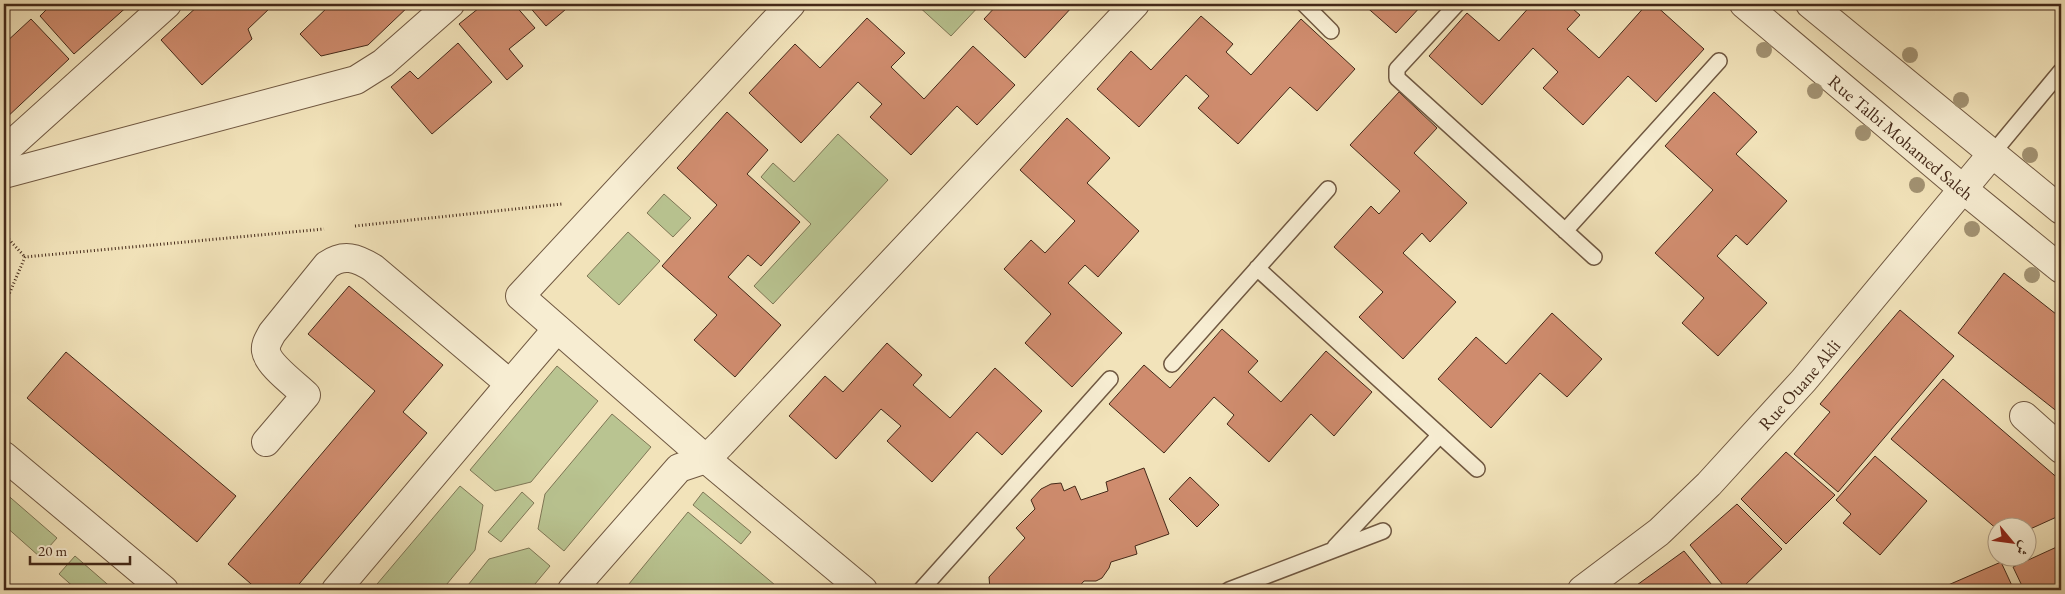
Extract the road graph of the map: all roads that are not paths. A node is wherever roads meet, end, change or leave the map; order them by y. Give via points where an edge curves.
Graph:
1 (167, 4) edge
2 (450, 4) edge
3 (791, 4) edge
4 (1135, 4) edge
5 (1304, 4) edge
6 (1457, 4) edge
7 (1744, 4) edge
8 (1810, 4) edge
9 (1331, 31) dead end
10 (1719, 61) dead end
11 (2061, 71) edge
12 (4, 151) edge
13 (1992, 154) junction
14 (4, 174) edge
15 (1328, 189) dead end
16 (1963, 190) junction
17 (2061, 210) edge
18 (1565, 231) junction
19 (1594, 257) dead end
20 (1258, 268) junction
21 (2061, 269) edge
22 (557, 329) junction
23 (1172, 364) dead end
24 (1110, 379) dead end
25 (510, 384) junction
26 (2024, 416) dead end
27 (1440, 435) junction
28 (266, 442) dead end
29 (2061, 449) edge
30 (4, 456) edge
31 (706, 459) junction
32 (1477, 469) dead end
33 (1383, 531) dead end
34 (1332, 550) junction
35 (164, 590) edge
36 (336, 590) edge
37 (572, 590) edge
38 (863, 590) edge
39 (921, 590) edge
40 (1229, 590) edge
41 (1582, 590) edge

1 - 12 street
2 - 14 street via 383,63 356,80
3 - 22 street via 520,296
4 - 31 street
5 - 9 lane
6 - 18 lane via 1397,69 1397,78
7 - 16 street, Rue Talbi Mohamed Saleh
8 - 13 street
10 - 18 lane
11 - 13 lane
13 - 16 street, Rue Ouane Akli
13 - 17 street
15 - 20 lane
16 - 21 street, Rue Talbi Mohamed Saleh
16 - 41 street, Rue Ouane Akli via 1804,380 1709,484 1659,532
18 - 19 lane
20 - 23 lane
20 - 27 lane
22 - 25 street
22 - 31 street
24 - 39 lane
25 - 28 street via 373,268 351,257 337,258 267,342 266,353 272,364 306,395
25 - 36 street
26 - 29 street
27 - 32 lane
27 - 34 lane
30 - 35 street
31 - 37 street via 679,468
31 - 38 street
33 - 34 lane
34 - 40 lane

